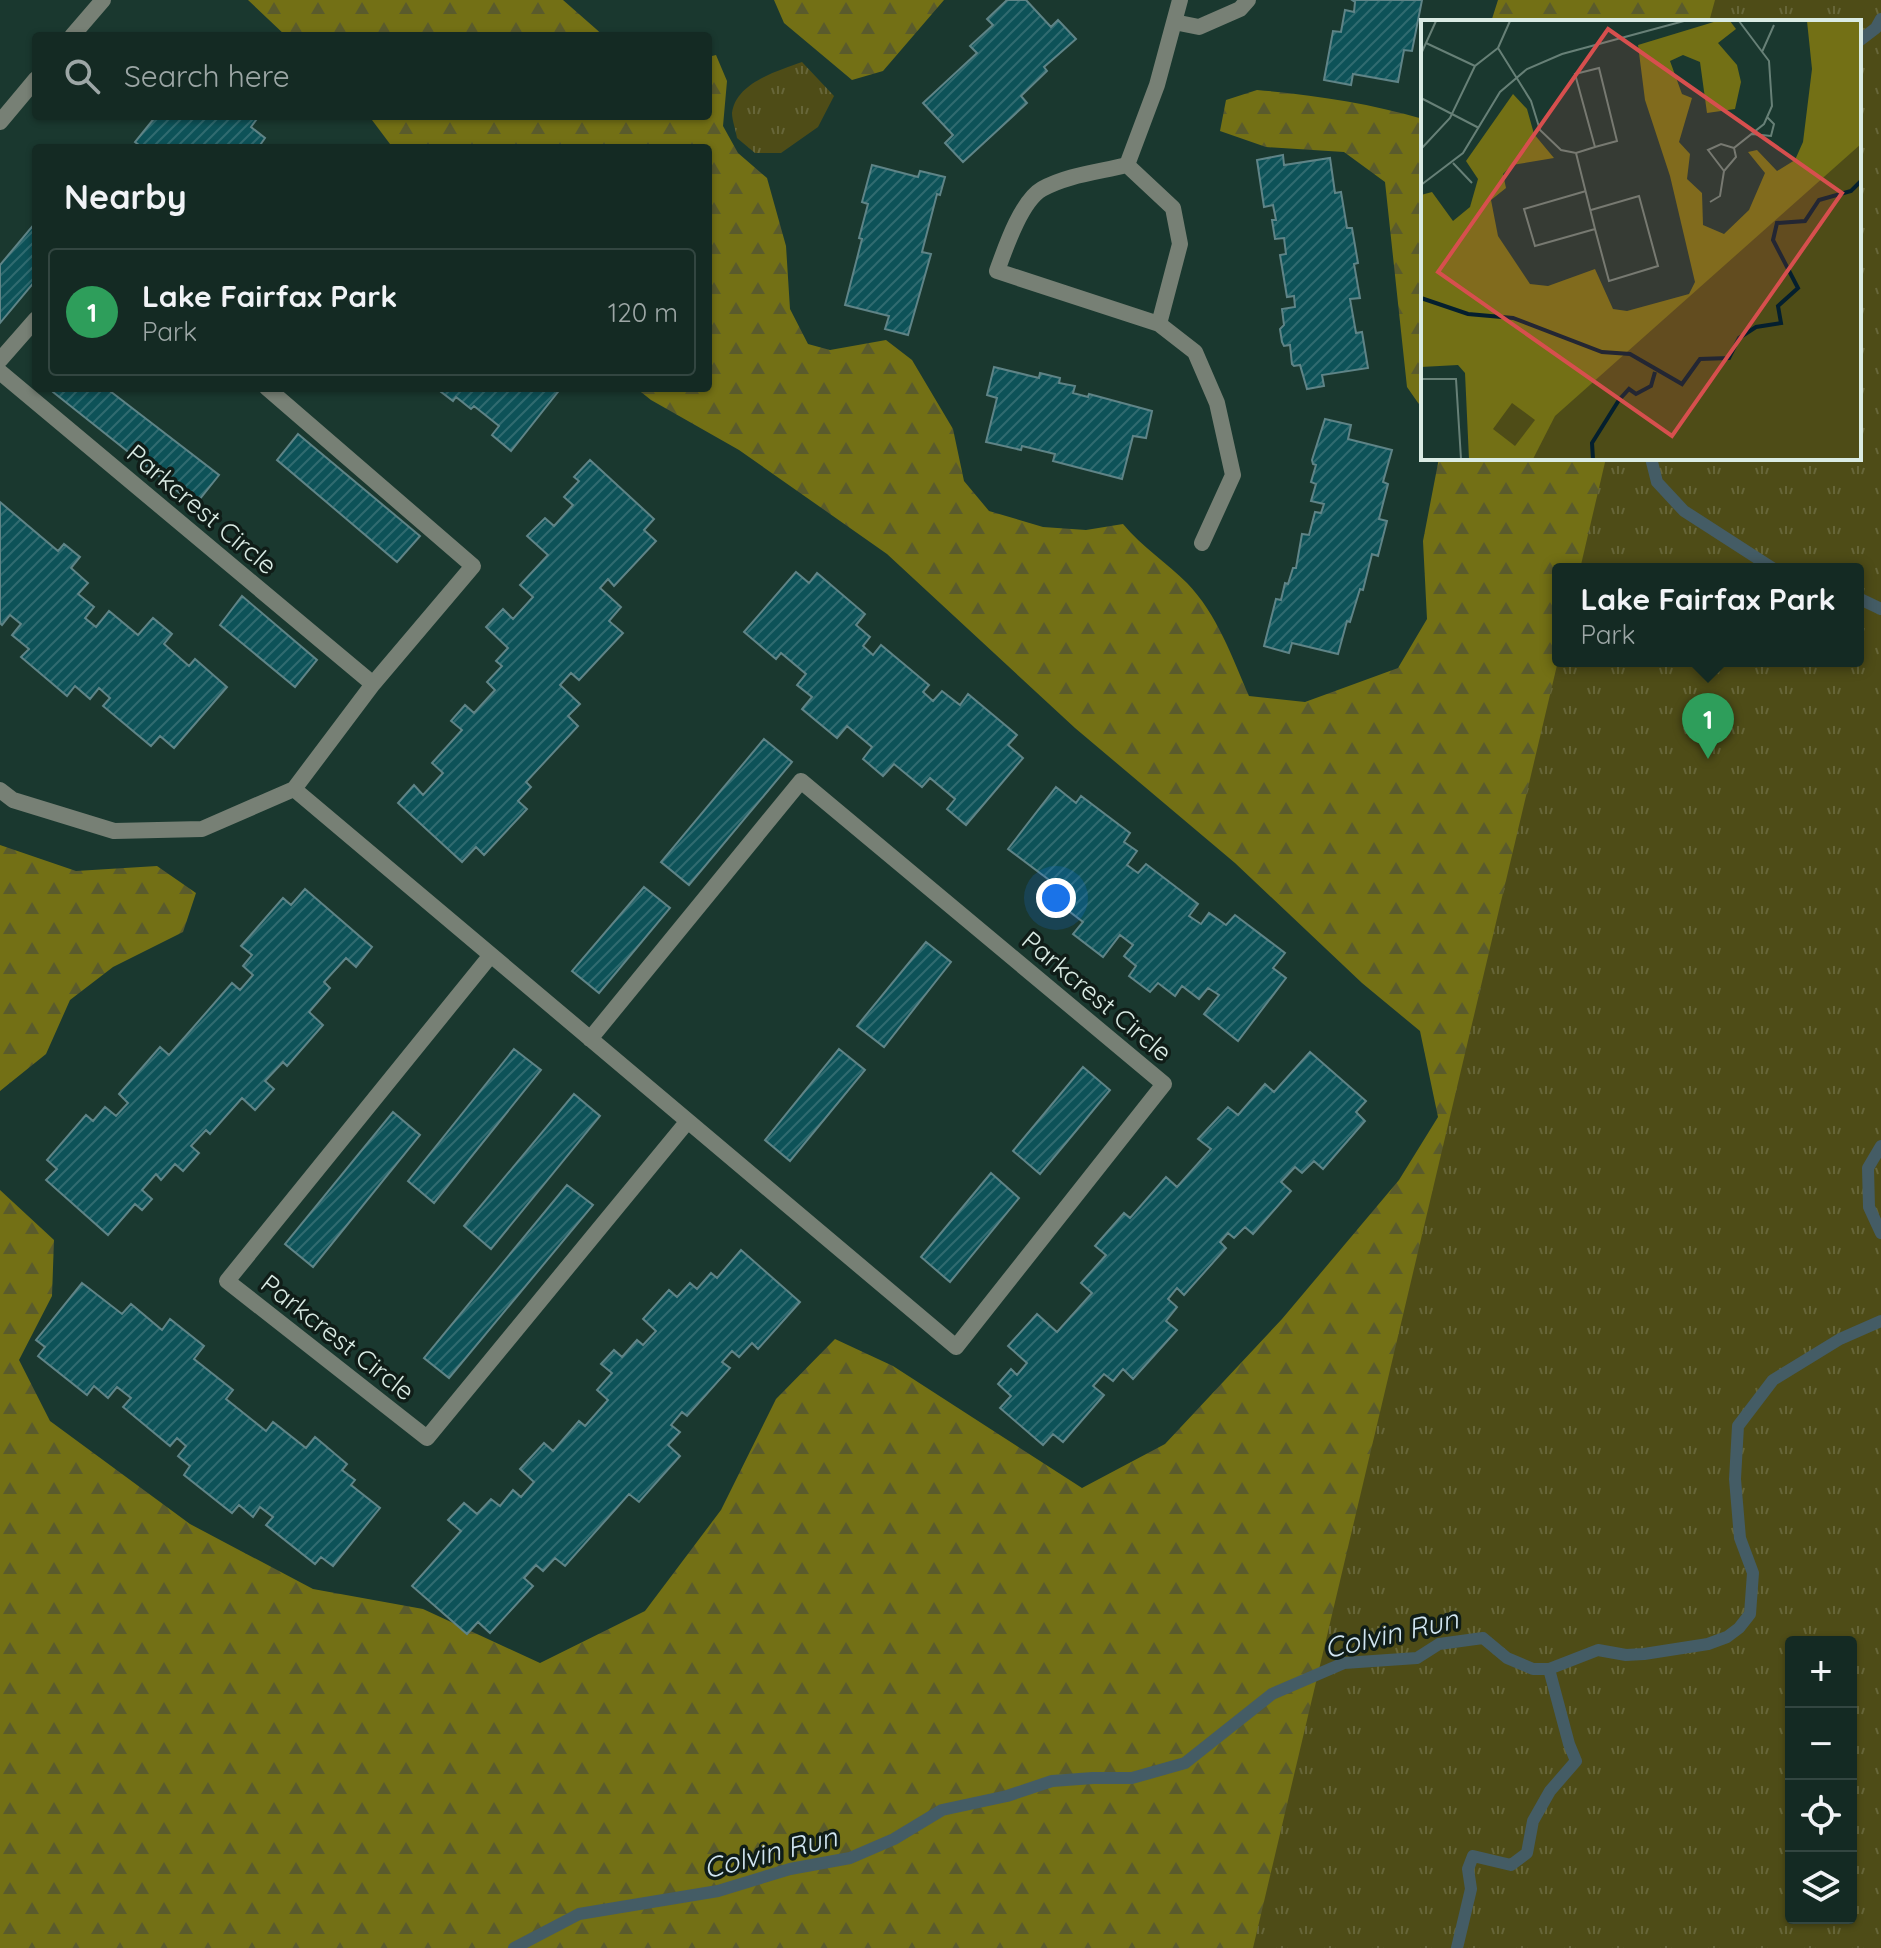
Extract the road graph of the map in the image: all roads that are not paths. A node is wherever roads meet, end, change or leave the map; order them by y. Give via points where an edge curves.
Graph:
1 (1180, 0) edge
2 (1248, 0) edge
3 (97, 2) edge
4 (1174, 22) junction
5 (75, 32) edge
6 (32, 84) edge
7 (0, 122) edge
8 (1127, 165) junction
9 (32, 324) edge
10 (1159, 324) junction
11 (0, 360) edge
12 (0, 372) edge
13 (272, 392) edge
14 (1202, 543) dead end
15 (373, 684) junction
16 (294, 789) junction
17 (0, 790) edge
18 (491, 955) junction
19 (590, 1039) junction
20 (687, 1122) junction

1 - 4 street
2 - 4 street via 1240,9 1199,27
3 - 5 street
4 - 8 street
6 - 7 street
8 - 10 street via 1173,208 1180,244
8 - 10 street via 1039,191 1012,229 997,271
9 - 11 street
10 - 14 street via 1195,352 1217,403 1233,475
12 - 15 street, Parkcrest Circle
13 - 15 street via 473,566
15 - 16 street
16 - 17 street via 202,829 114,831 13,800
16 - 18 street, Parkcrest Circle
18 - 19 street, Parkcrest Circle
18 - 20 street, Parkcrest Circle via 227,1281 427,1438
19 - 20 street, Parkcrest Circle
19 - 20 street, Parkcrest Circle via 801,781 1164,1084 956,1347

